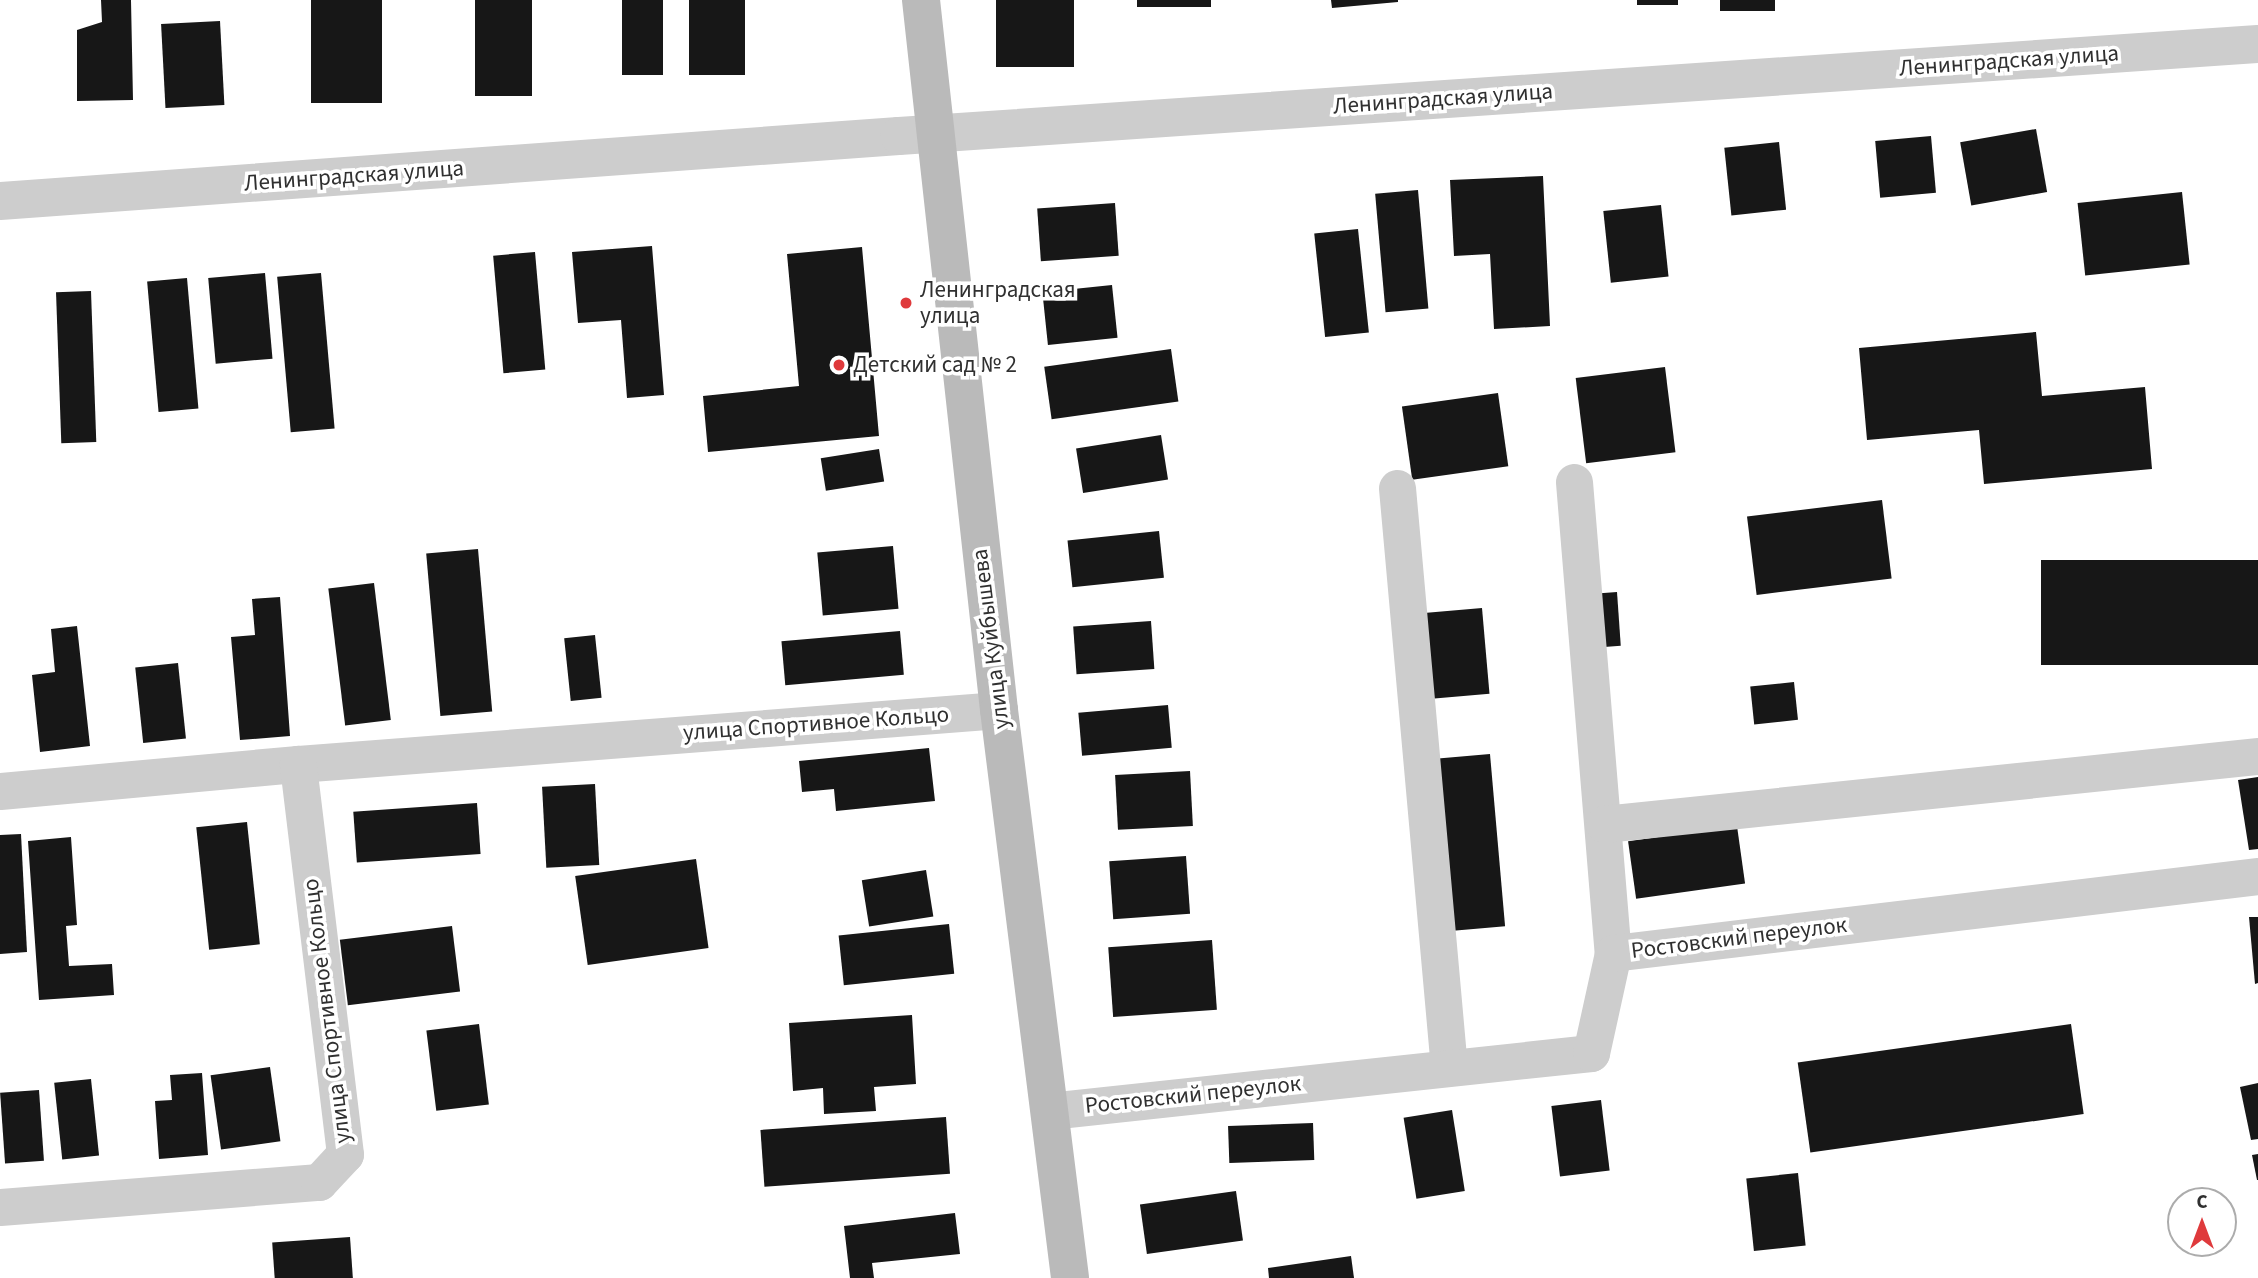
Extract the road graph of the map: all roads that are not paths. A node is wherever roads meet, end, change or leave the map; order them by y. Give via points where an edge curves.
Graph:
1 (921, 0) edge
2 (2258, 44) edge
3 (934, 134) junction
4 (0, 201) edge
5 (1574, 482) dead end
6 (1397, 488) dead end
7 (999, 710) junction
8 (2258, 756) edge
9 (298, 764) junction
10 (0, 791) edge
11 (1604, 824) junction
12 (2258, 876) edge
13 (1613, 953) junction
14 (1449, 1068) junction
15 (1049, 1111) junction
16 (0, 1207) edge
17 (1070, 1278) edge

1 - 3 main road, улица Куйбышева
2 - 3 street, Ленинградская улица
3 - 4 street, Ленинградская улица
3 - 7 main road, улица Куйбышева
5 - 11 street
6 - 14 street
7 - 9 street, улица Спортивное Кольцо
7 - 15 main road, улица Куйбышева
8 - 11 street
9 - 10 street, улица Спортивное Кольцо
9 - 16 street, улица Спортивное Кольцо via 345,1154 319,1182
11 - 13 street
12 - 13 street, Ростовский переулок
13 - 14 street, Ростовский переулок via 1591,1053
14 - 15 street, Ростовский переулок
15 - 17 main road, улица Куйбышева

